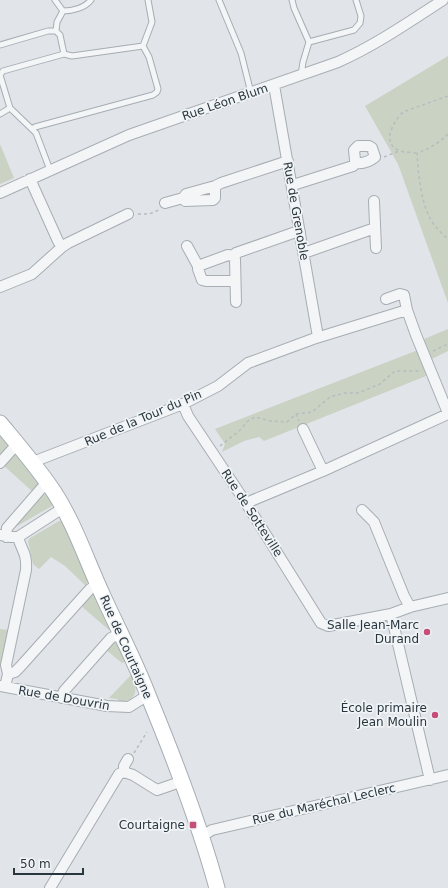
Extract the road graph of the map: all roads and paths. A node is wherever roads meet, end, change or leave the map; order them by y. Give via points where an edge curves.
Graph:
1 (55, 0) edge
2 (91, 0) edge
3 (148, 0) edge
4 (219, 0) edge
5 (292, 0) edge
6 (356, 0) edge
7 (443, 0) edge
8 (63, 11) junction
9 (56, 31) junction
10 (309, 42) junction
11 (0, 45) edge
12 (143, 46) junction
13 (64, 54) junction
14 (0, 75) edge
15 (300, 75) junction
16 (274, 84) junction
17 (250, 93) junction
18 (448, 96) edge
19 (10, 108) junction
20 (0, 114) edge
21 (32, 129) junction
22 (448, 134) edge
23 (399, 151) junction
24 (417, 153) junction
25 (374, 156) junction
26 (288, 162) junction
27 (356, 163) junction
28 (50, 170) junction
29 (30, 179) junction
30 (292, 185) junction
31 (0, 193) edge
32 (374, 201) dead end
33 (165, 203) joint
34 (128, 214) joint
35 (375, 228) junction
36 (300, 232) junction
37 (448, 239) edge
38 (187, 246) dead end
39 (62, 247) junction
40 (376, 248) dead end
41 (304, 253) junction
42 (233, 256) junction
43 (198, 266) junction
44 (234, 281) junction
45 (0, 287) edge
46 (386, 299) dead end
47 (236, 302) dead end
48 (407, 310) junction
49 (318, 337) junction
50 (448, 344) edge
51 (424, 356) junction
52 (429, 367) junction
53 (445, 398) edge
54 (182, 404) junction
55 (448, 413) edge
56 (296, 414) junction
57 (0, 423) edge
58 (303, 429) joint
59 (17, 444) junction
60 (212, 453) junction
61 (0, 463) edge
62 (33, 464) junction
63 (323, 471) junction
64 (47, 482) junction
65 (246, 503) junction
66 (63, 508) junction
67 (362, 510) dead end
68 (3, 536) edge
69 (18, 537) junction
70 (98, 584) junction
71 (448, 598) edge
72 (410, 606) junction
73 (391, 614) junction
74 (121, 633) junction
75 (8, 674) junction
76 (2, 687) edge
77 (148, 695) junction
78 (62, 698) junction
79 (147, 732) dead end
80 (128, 759) joint
81 (124, 772) junction
82 (448, 775) edge
83 (430, 780) junction
84 (182, 781) junction
85 (202, 836) junction
86 (50, 888) edge
87 (217, 888) edge

1 - 8 lane
2 - 8 lane via 71,11
3 - 12 lane via 152,22
4 - 17 lane via 240,53
5 - 10 lane
6 - 10 lane via 361,16 360,23 354,30
7 - 15 street, Rue Léon Blum via 358,53
8 - 9 lane via 57,22
9 - 11 lane
9 - 13 lane via 60,35
10 - 15 lane
12 - 13 lane via 72,56
12 - 21 lane via 149,57 158,89 153,95
13 - 14 lane
14 - 19 lane
15 - 16 street, Rue Léon Blum
16 - 17 street, Rue Léon Blum
16 - 26 street, Rue de Grenoble
17 - 28 street, Rue Léon Blum via 129,135
18 - 23 path via 410,109 397,117 390,140
19 - 20 lane
19 - 21 lane
21 - 28 lane via 36,133
22 - 24 path via 427,150
23 - 24 path
23 - 25 path via 381,158
24 - 37 path via 425,205 431,220
25 - 27 street
25 - 27 street via 372,148 358,146 354,150
26 - 30 street, Rue de Grenoble
26 - 33 street via 220,183 215,186 213,200 185,201 183,198
27 - 30 street
28 - 29 street, Rue Léon Blum
29 - 31 street, Rue Léon Blum
29 - 39 street
30 - 36 street, Rue de Grenoble
32 - 35 street
33 - 34 path via 163,208 149,214
34 - 39 street
35 - 40 street
35 - 41 street
36 - 41 street, Rue de Grenoble
36 - 42 street
38 - 43 street
39 - 45 street via 32,274
41 - 49 street, Rue de Grenoble
42 - 43 street via 228,255
42 - 44 street
43 - 44 street via 202,280
44 - 47 street
46 - 48 street via 404,295
48 - 49 street, Rue de la Tour du Pin
48 - 51 street
49 - 54 street, Rue de la Tour du Pin via 248,363 218,386
50 - 51 path
51 - 52 street
52 - 53 street
52 - 56 path via 419,372 395,372 380,384 358,393 330,397 312,412
53 - 55 street
54 - 60 street, Rue de Sotteville
54 - 62 street, Rue de la Tour du Pin
55 - 63 street
56 - 58 path
56 - 60 path via 287,422 255,417
57 - 59 street, Rue de Courtaigne
58 - 63 street
59 - 61 street
59 - 62 street, Rue de Courtaigne
60 - 65 street, Rue de Sotteville
62 - 64 street, Rue de Courtaigne
63 - 65 street
64 - 66 street, Rue de Courtaigne
64 - 68 street
65 - 73 street, Rue de Sotteville via 321,623 328,626
66 - 69 street
66 - 70 street, Rue de Courtaigne
67 - 72 street via 374,522
68 - 69 street
69 - 75 street via 27,560 6,665
70 - 74 street, Rue de Courtaigne
70 - 75 street via 90,589 20,667
71 - 72 street
72 - 73 street
73 - 83 street
74 - 77 street, Rue de Courtaigne
74 - 78 street via 111,638 64,691
75 - 76 street
76 - 78 street, Rue de Douvrin
77 - 78 street, Rue de Douvrin via 129,707
77 - 84 street, Rue de Courtaigne
79 - 80 path via 131,759
80 - 81 street
81 - 84 street via 157,790
81 - 86 street via 119,774
82 - 83 street, Rue du Maréchal Leclerc
83 - 85 street, Rue du Maréchal Leclerc via 212,830
84 - 85 street, Rue de Courtaigne
85 - 87 street, Rue de Courtaigne

